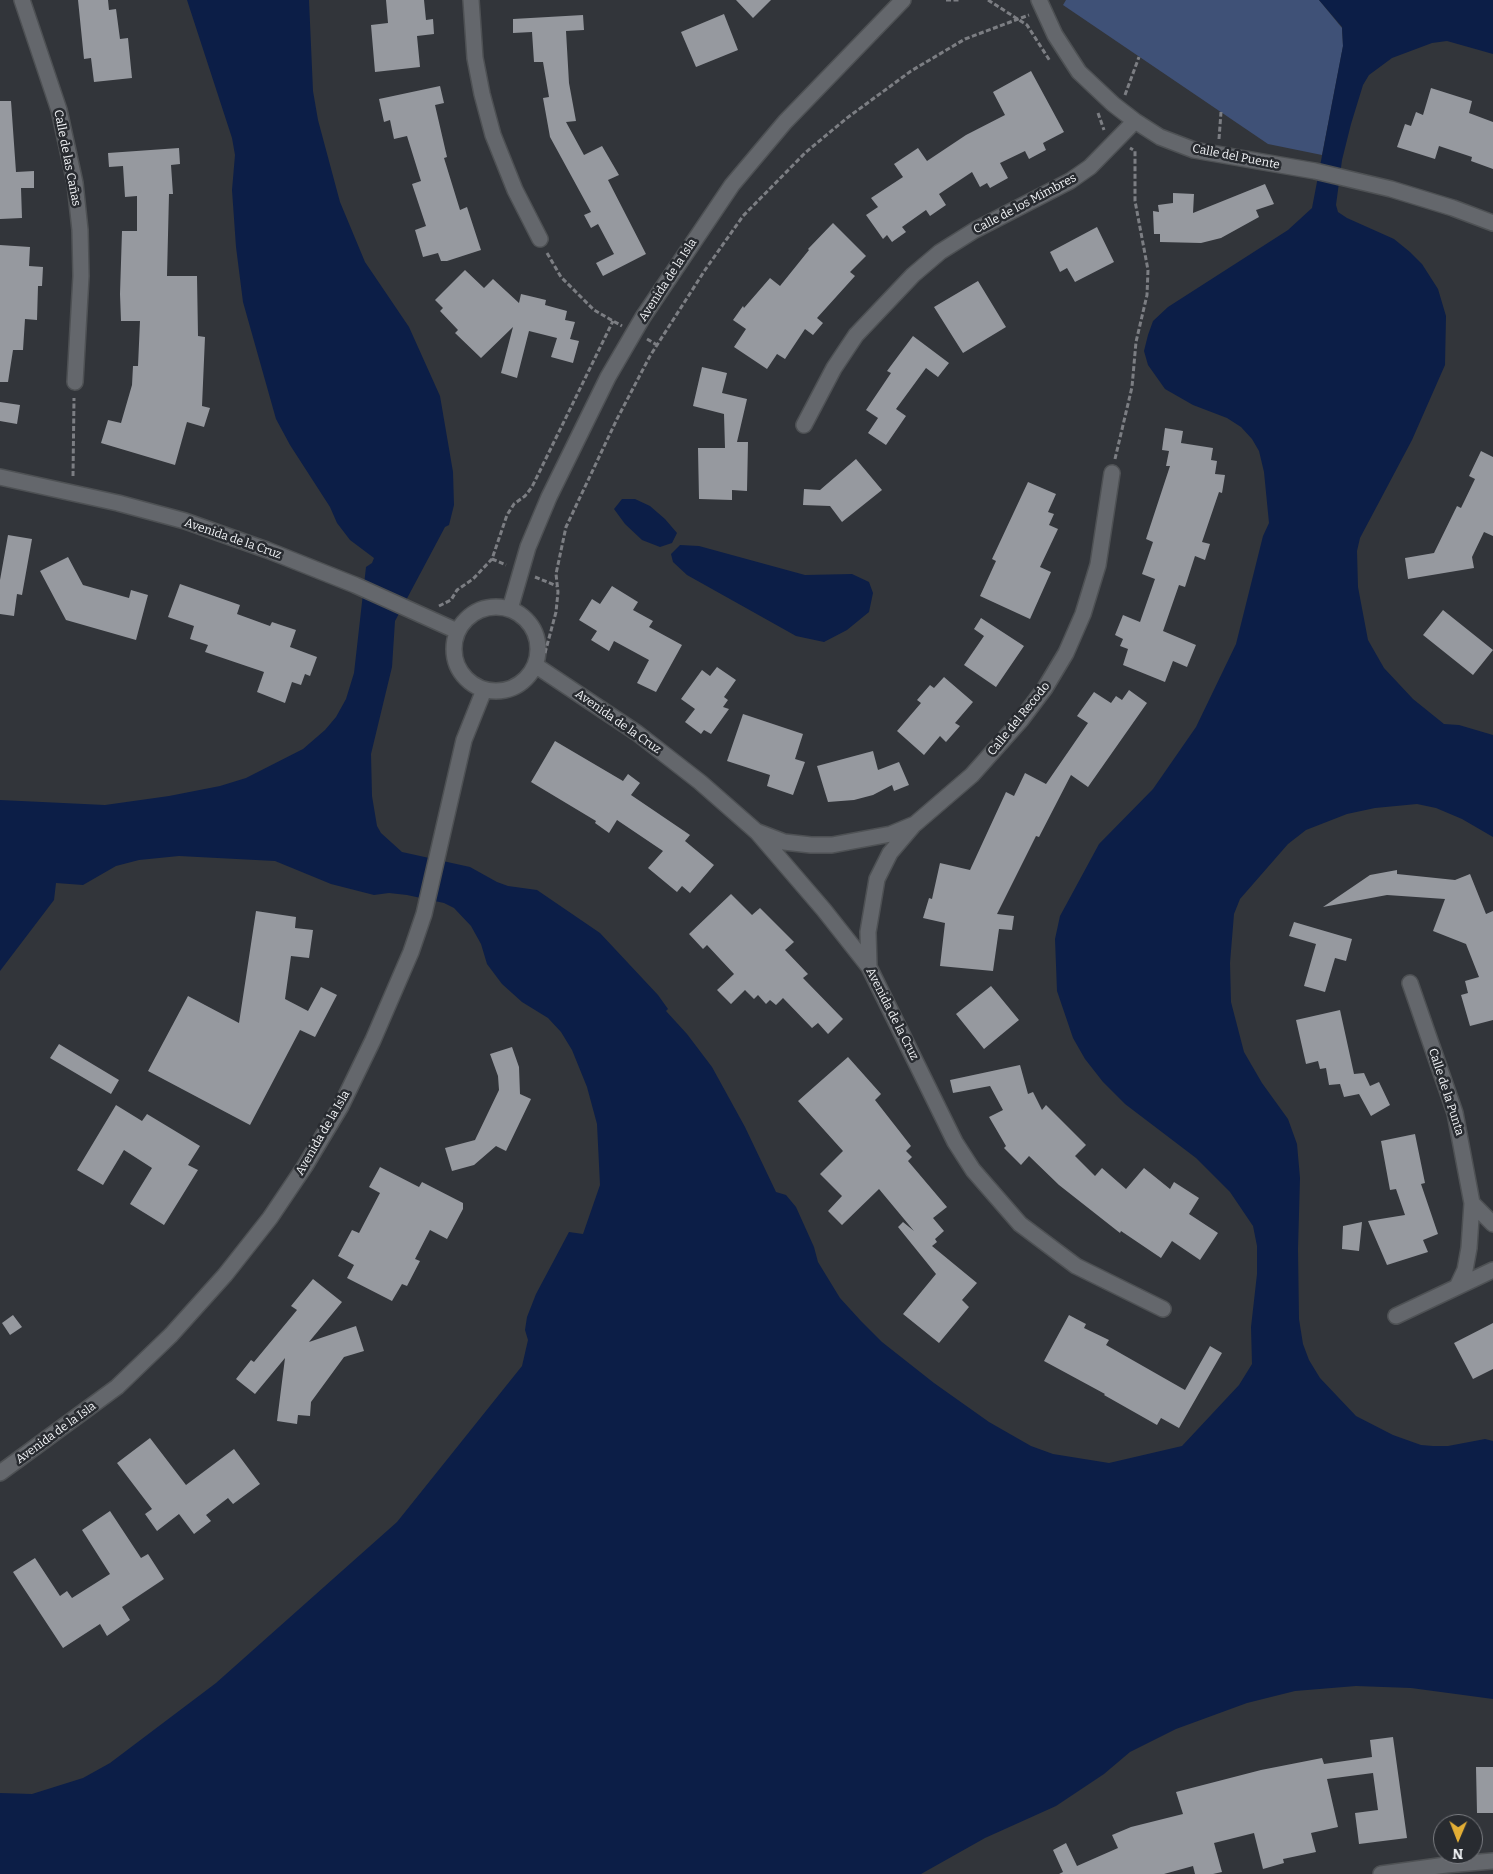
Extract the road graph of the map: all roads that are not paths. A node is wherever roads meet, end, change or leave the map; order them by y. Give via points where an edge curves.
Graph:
1 (22, 0) edge
2 (471, 0) edge
3 (903, 0) edge
4 (1042, 6) edge
5 (1135, 121) junction
6 (1493, 224) edge
7 (540, 239) road end
8 (75, 382) road end
9 (804, 424) dead end
10 (1112, 473) road end
11 (0, 476) edge
12 (510, 609) junction
13 (457, 632) junction
14 (539, 667) junction
15 (484, 690) junction
16 (916, 824) junction
17 (757, 832) junction
18 (869, 967) junction
19 (1410, 983) dead end
20 (1472, 1203) junction
21 (1493, 1224) edge
22 (1493, 1270) edge
23 (1457, 1287) junction
24 (1163, 1309) dead end
25 (1396, 1316) dead end
26 (0, 1473) edge
27 (1493, 1862) edge
28 (1381, 1874) edge

1 - 8 street, Calle de las Cañas via 59,110 75,183 81,276
2 - 7 street via 475,58 493,135 515,190
3 - 12 street, Avenida de la Isla via 785,122 732,185 688,248 604,385 528,547
4 - 5 street, Calle del Puente via 1055,35 1080,72
5 - 6 street, Calle del Puente via 1160,137 1194,150 1346,177 1453,208
5 - 9 street, Calle de los Mimbres via 1090,167 1070,181 975,230 940,252 913,275 856,336 834,368
10 - 16 street, Calle del Recodo via 1098,565 1083,614 1066,653 1045,688 984,762
11 - 13 street, Avenida de la Cruz via 185,521 355,585
12 - 13 street via 479,610 464,621
12 - 14 street via 525,618 535,632
13 - 15 street via 453,643 457,667 468,681
14 - 15 street via 520,684 502,691
14 - 17 street, Avenida de la Cruz via 637,733
15 - 26 street, Avenida de la Isla via 464,740 424,914 402,977 340,1106 306,1166 270,1218 183,1322 124,1380
16 - 17 street, Calle del Recodo via 891,834 832,845 784,842
16 - 18 street, Calle del Recodo via 890,853 877,879 870,906
17 - 18 street, Avenida de la Cruz
18 - 24 street, Avenida de la Cruz via 955,1142 994,1197 1020,1224 1076,1266
19 - 20 street, Calle de la Punta via 1454,1113
20 - 21 street
20 - 23 street, Calle de la Punta via 1469,1248 1465,1270
22 - 23 street
23 - 25 street
27 - 28 street

